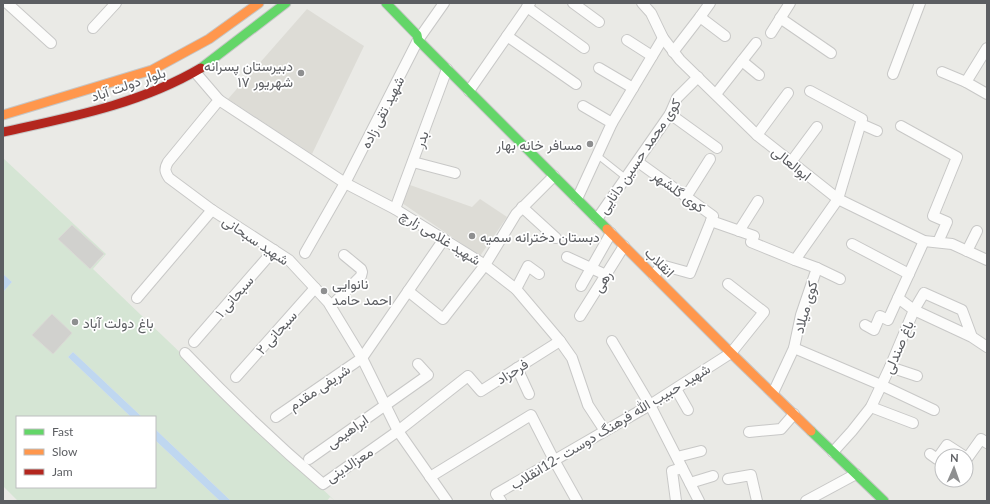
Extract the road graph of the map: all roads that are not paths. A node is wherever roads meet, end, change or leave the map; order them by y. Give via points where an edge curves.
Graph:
1 (7, 3) edge
2 (116, 3) edge
3 (259, 3) edge
4 (286, 3) edge
5 (375, 3) edge
6 (386, 3) edge
7 (444, 3) edge
8 (573, 3) edge
9 (642, 3) edge
10 (710, 3) edge
11 (790, 3) edge
12 (920, 3) edge
13 (529, 5) edge
14 (700, 17) junction
15 (780, 18) junction
16 (598, 22) dead end
17 (93, 28) dead end
18 (770, 33) dead end
19 (507, 36) junction
20 (725, 36) dead end
21 (663, 38) junction
22 (418, 40) junction
23 (627, 40) dead end
24 (51, 43) dead end
25 (756, 43) dead end
26 (584, 48) dead end
27 (987, 48) edge
28 (190, 50) junction
29 (673, 52) junction
30 (831, 53) dead end
31 (652, 56) junction
32 (742, 61) junction
33 (205, 66) junction
34 (599, 68) dead end
35 (447, 69) junction
36 (195, 72) junction
37 (942, 72) dead end
38 (893, 74) dead end
39 (759, 75) dead end
40 (698, 77) junction
41 (966, 82) junction
42 (576, 84) dead end
43 (633, 88) junction
44 (469, 91) junction
45 (810, 91) dead end
46 (788, 93) dead end
47 (716, 94) junction
48 (987, 94) edge
49 (219, 100) junction
50 (583, 106) dead end
51 (670, 114) junction
52 (3, 115) edge
53 (612, 123) junction
54 (861, 124) junction
55 (901, 126) dead end
56 (817, 127) dead end
57 (877, 131) dead end
58 (3, 132) edge
59 (757, 135) junction
60 (717, 148) dead end
61 (597, 155) junction
62 (710, 159) dead end
63 (412, 162) junction
64 (638, 162) junction
65 (791, 162) junction
66 (455, 173) dead end
67 (554, 176) junction
68 (626, 178) junction
69 (345, 183) junction
70 (686, 197) junction
71 (577, 199) junction
72 (838, 199) junction
73 (758, 201) dead end
74 (522, 207) junction
75 (395, 209) junction
76 (212, 210) junction
77 (597, 219) junction
78 (711, 221) junction
79 (740, 231) junction
80 (977, 231) dead end
81 (611, 233) junction
82 (556, 238) dead end
83 (444, 239) junction
84 (924, 241) junction
85 (938, 242) junction
86 (852, 244) dead end
87 (624, 246) junction
88 (274, 250) junction
89 (967, 251) junction
90 (305, 253) dead end
91 (344, 255) dead end
92 (567, 257) dead end
93 (795, 260) junction
94 (987, 260) edge
95 (485, 265) junction
96 (591, 268) junction
97 (817, 268) junction
98 (539, 274) dead end
99 (909, 274) junction
100 (606, 275) junction
101 (654, 276) junction
102 (840, 278) dead end
103 (728, 284) dead end
104 (582, 286) dead end
105 (315, 288) junction
106 (516, 289) junction
107 (408, 291) junction
108 (137, 298) dead end
109 (898, 298) junction
110 (331, 306) junction
111 (914, 310) junction
112 (580, 316) dead end
113 (865, 325) dead end
114 (972, 337) junction
115 (560, 341) junction
116 (612, 341) dead end
117 (194, 342) dead end
118 (794, 348) junction
119 (987, 348) edge
120 (185, 353) dead end
121 (731, 353) junction
122 (362, 358) junction
123 (418, 364) dead end
124 (890, 367) junction
125 (517, 368) junction
126 (468, 376) joint
127 (917, 376) dead end
128 (236, 377) dead end
129 (882, 385) junction
130 (676, 389) junction
131 (773, 393) junction
132 (529, 394) dead end
133 (386, 404) junction
134 (650, 405) junction
135 (871, 407) junction
136 (688, 410) dead end
137 (934, 410) dead end
138 (794, 414) junction
139 (276, 417) dead end
140 (913, 423) dead end
141 (398, 431) junction
142 (605, 431) junction
143 (750, 432) dead end
144 (984, 441) edge
145 (974, 450) edge
146 (701, 451) dead end
147 (833, 452) junction
148 (930, 454) dead end
149 (677, 457) junction
150 (934, 457) edge
151 (309, 459) dead end
152 (554, 460) junction
153 (682, 468) junction
154 (856, 474) junction
155 (430, 476) junction
156 (713, 476) dead end
157 (728, 479) dead end
158 (690, 483) junction
159 (447, 501) edge
160 (501, 501) edge
161 (577, 501) edge
162 (676, 501) edge
163 (699, 501) edge
164 (757, 501) edge
165 (806, 501) edge
166 (884, 501) edge

1 - 24 street
2 - 17 street
3 - 28 main road, بلوار دولت آباد
4 - 33 main road, بلوار دولت آباد
5 - 22 main road via 411,40
6 - 22 main road via 417,35
7 - 22 street, شهید تقی زاده
8 - 16 street
9 - 21 street, ابوالعالی via 651,13
10 - 14 street
11 - 15 street
12 - 38 street
13 - 19 street
13 - 26 street
14 - 20 street
14 - 29 street
15 - 18 street
15 - 30 street
19 - 42 street
19 - 44 street
21 - 29 street, ابوالعالی
21 - 31 street
22 - 35 main road, انقلاب
22 - 69 street, شهید تقی زاده
23 - 31 street
25 - 32 street
27 - 41 street
28 - 33 main road via 204,53 207,61
28 - 52 main road, بلوار دولت آباد via 152,70
29 - 40 street, ابوالعالی
31 - 43 street
32 - 39 street
32 - 47 street
33 - 36 main road, بلوار دولت آباد
34 - 43 street
35 - 44 main road, انقلاب
35 - 63 street, بدر
36 - 49 street
36 - 58 main road, بلوار دولت آباد via 155,92 98,110
37 - 41 street
40 - 47 street, ابوالعالی
40 - 51 street, کوی محمد حسین دانایی via 677,98
41 - 48 street
43 - 53 street
44 - 67 main road, انقلاب
45 - 54 street via 862,119
46 - 59 street
47 - 59 street, ابوالعالی
49 - 69 street, شهید غلامی زارچ
49 - 76 street, شهید سبحانی via 165,168 169,178
50 - 53 street
51 - 60 street
51 - 64 street, کوی محمد حسین دانایی
53 - 61 street
54 - 57 street
54 - 72 street
55 - 85 street via 957,158 933,216 947,222
56 - 65 street
59 - 65 street, ابوالعالی
61 - 68 lane
61 - 71 street
62 - 70 street
63 - 66 street
63 - 75 street, بدر
64 - 68 street, کوی محمد حسین دانایی
64 - 70 street, کوی گلشهر
65 - 72 street, ابوالعالی
67 - 71 main road, انقلاب
67 - 74 street
68 - 77 street, کوی محمد حسین دانایی
69 - 75 street, شهید غلامی زارچ
69 - 90 street, شهید تقی زاده
70 - 78 street, کوی گلشهر via 713,216
71 - 77 main road, انقلاب
72 - 84 street, ابوالعالی
72 - 93 street
73 - 79 street
74 - 82 street
74 - 95 street
75 - 83 street, شهید غلامی زارچ
76 - 88 street, شهید سبحانی
76 - 108 street
77 - 81 main road, انقلاب
78 - 79 street
78 - 101 street, کوی گلشهر via 690,273 661,265
79 - 93 street, کوی میلاد via 754,236 751,242
80 - 89 street
81 - 87 main road, انقلاب
81 - 96 street
83 - 95 street, شهید غلامی زارچ
83 - 107 street
84 - 85 street, ابوالعالی
84 - 99 street, باغ صندلی
85 - 89 street, ابوالعالی via 952,244
86 - 99 street
87 - 100 street, رهی
87 - 101 main road, انقلاب
88 - 105 street, شهید سبحانی via 289,260
88 - 117 street, سبحانی ۱
89 - 94 street, ابوالعالی
91 - 110 street via 361,269 361,276
92 - 96 street
93 - 97 street, کوی میلاد
95 - 106 street, شهید غلامی زارچ
95 - 107 street via 443,319
96 - 100 street
96 - 104 street
97 - 102 street
97 - 118 street, کوی میلاد via 801,314
98 - 106 street via 528,266
99 - 109 street, باغ صندلی
100 - 112 street, رهی
101 - 121 main road, انقلاب
103 - 121 street, شهید حبیب الله فرهنگ دوست -12انقلاب via 764,312
105 - 110 street, شهید سبحانی
105 - 128 street, سبحانی ۲
106 - 115 street, شهید غلامی زارچ
107 - 122 street
109 - 111 street, باغ صندلی
109 - 113 street via 888,320 880,316 874,330
110 - 122 street, شهید سبحانی
111 - 114 street
111 - 114 street via 924,293 962,310
111 - 124 street, باغ صندلی
114 - 119 street
115 - 125 street, فرحزاد
115 - 142 street, شهید غلامی زارچ via 572,358 588,405
116 - 134 street
118 - 129 street, کوی میلاد
118 - 131 street, کوی میلاد
120 - 141 street, معزالدینی via 221,391 323,484
121 - 130 street, شهید حبیب الله فرهنگ دوست -12انقلاب
121 - 131 main road, انقلاب
122 - 133 street, شهید سبحانی
122 - 139 street, شریفی مقدم
123 - 133 street, ابراهیمی via 428,375
124 - 127 street
124 - 129 street, باغ صندلی
125 - 126 street, فرحزاد via 481,391
125 - 132 street
126 - 141 street, معزالدینی
129 - 135 street, باغ صندلی
129 - 137 street, کوی میلاد
130 - 134 street, شهید حبیب الله فرهنگ دوست -12انقلاب
130 - 136 street
131 - 138 main road, انقلاب
133 - 141 street, شهید سبحانی
133 - 151 street, ابراهیمی
134 - 142 street, شهید حبیب الله فرهنگ دوست -12انقلاب
134 - 149 street
135 - 140 street
135 - 147 street, باغ صندلی
138 - 143 street via 781,429
138 - 147 main road, انقلاب
141 - 155 street, شهید سبحانی
142 - 152 street, شهید حبیب الله فرهنگ دوست -12انقلاب
144 - 145 street
146 - 149 street
147 - 154 main road, انقلاب
148 - 150 street
149 - 153 street
152 - 155 street via 531,415
152 - 160 street, شهید حبیب الله فرهنگ دوست -12انقلاب via 496,494
152 - 161 street
153 - 158 street
153 - 162 street via 672,471
154 - 165 street
154 - 166 main road, انقلاب
155 - 159 street, شهید سبحانی
156 - 158 street
157 - 164 street via 752,475
158 - 163 street

